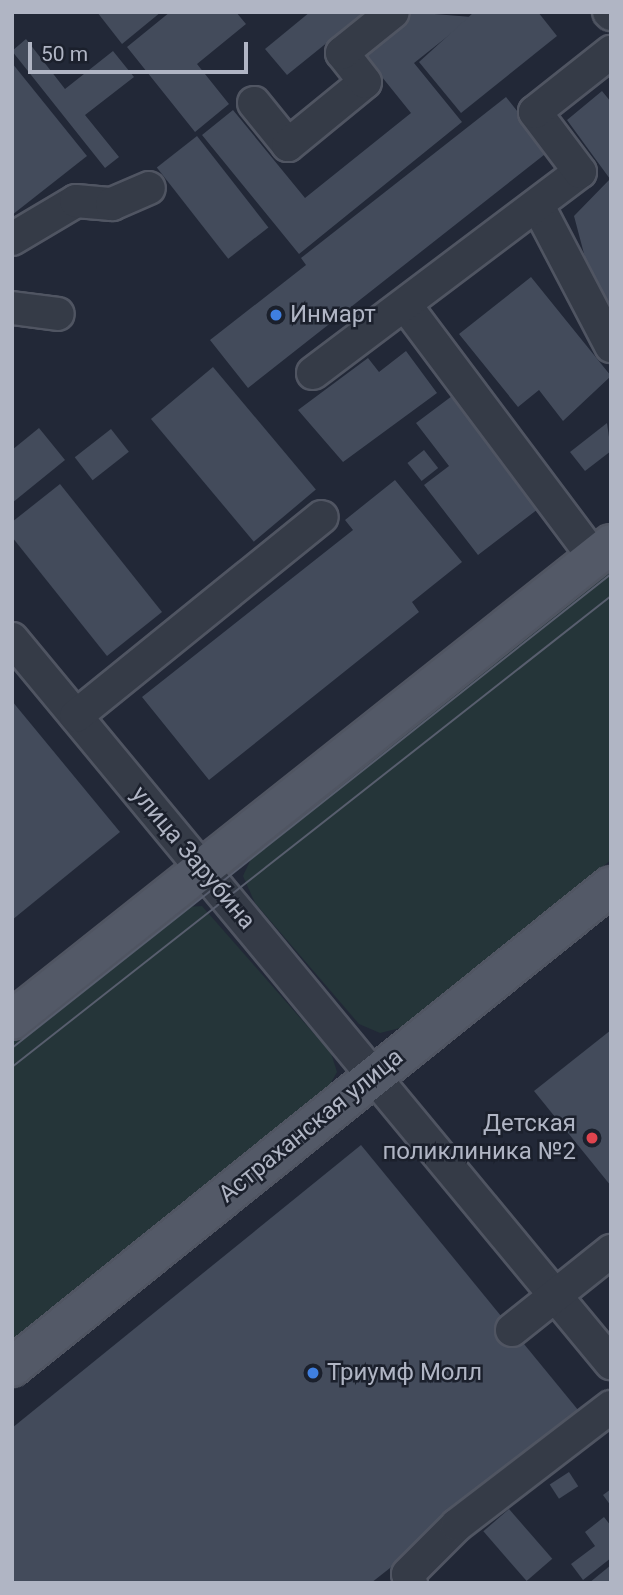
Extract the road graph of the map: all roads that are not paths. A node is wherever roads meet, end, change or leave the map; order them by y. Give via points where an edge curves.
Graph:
1 (393, 12) edge
2 (611, 52) edge
3 (254, 103) dead end
4 (149, 188) dead end
5 (539, 208) junction
6 (12, 239) edge
7 (406, 306) junction
8 (12, 308) edge
9 (58, 314) dead end
10 (611, 346) edge
11 (313, 373) dead end
12 (322, 517) dead end
13 (602, 550) edge
14 (12, 639) edge
15 (76, 716) junction
16 (202, 869) junction
17 (611, 886) edge
18 (12, 1020) edge
19 (377, 1074) junction
20 (611, 1251) edge
21 (557, 1295) junction
22 (512, 1331) dead end
23 (611, 1363) edge
24 (12, 1367) edge
25 (611, 1408) edge
26 (411, 1583) edge

1 - 3 street via 342,53 366,82 288,145
2 - 5 street via 535,112 580,172
4 - 6 street via 112,204 76,201
5 - 7 street
5 - 10 street
7 - 11 street
7 - 13 street
8 - 9 street
12 - 15 street
13 - 16 main road
14 - 15 street, улица Зарубина
15 - 16 street, улица Зарубина
16 - 18 main road
16 - 19 street, улица Зарубина
17 - 19 main road, Астраханская улица
19 - 21 street, улица Зарубина
19 - 24 main road, Астраханская улица
20 - 21 street
21 - 22 street
21 - 23 street, улица Зарубина
25 - 26 street via 457,1525 408,1574

